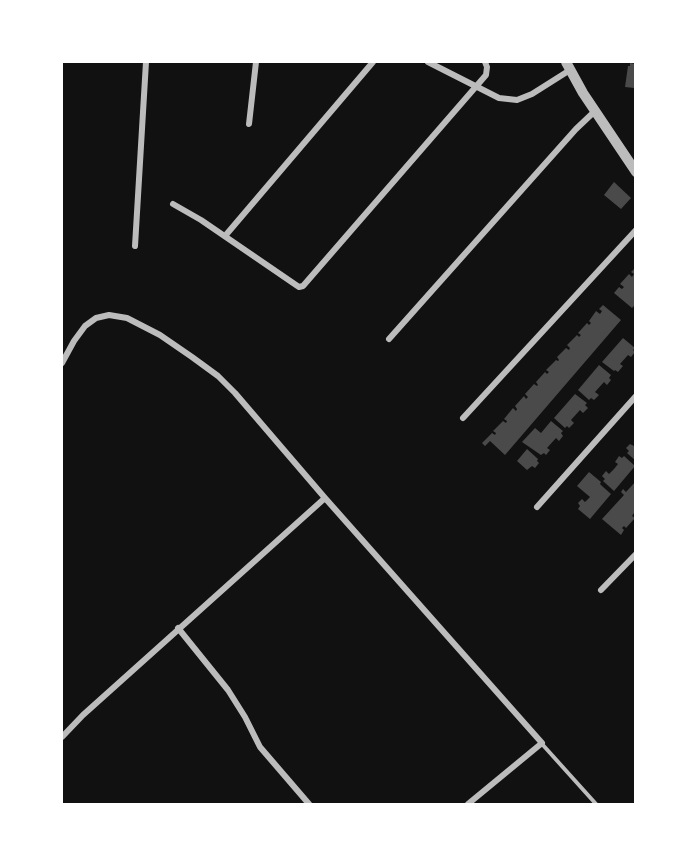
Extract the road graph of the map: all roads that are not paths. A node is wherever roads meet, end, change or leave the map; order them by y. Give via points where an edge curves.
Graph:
1 (146, 62) edge
2 (256, 62) edge
3 (373, 62) edge
4 (428, 62) edge
5 (485, 62) edge
6 (568, 66) edge
7 (475, 87) junction
8 (595, 111) junction
9 (249, 124) dead end
10 (636, 172) edge
11 (174, 204) dead end
12 (636, 230) edge
13 (225, 236) junction
14 (135, 246) dead end
15 (389, 339) dead end
16 (62, 363) edge
17 (636, 396) edge
18 (463, 418) dead end
19 (325, 498) junction
20 (537, 507) dead end
21 (636, 554) edge
22 (601, 590) dead end
23 (178, 628) junction
24 (62, 737) edge
25 (542, 743) junction
26 (309, 804) edge
27 (468, 804) edge
28 (596, 804) edge

1 - 14 street
2 - 9 street
3 - 13 street
4 - 7 street
5 - 7 street via 486,75
6 - 7 street via 532,94 517,100 499,98
6 - 8 street
7 - 13 street via 303,286 299,287
8 - 10 street
8 - 15 street
11 - 13 street
12 - 18 street
16 - 19 street via 85,326 96,318 127,318 160,335 218,376
17 - 20 street
19 - 23 street
19 - 25 street
21 - 22 street
23 - 24 street
23 - 26 street via 228,690 260,747
25 - 27 street
25 - 28 lane

